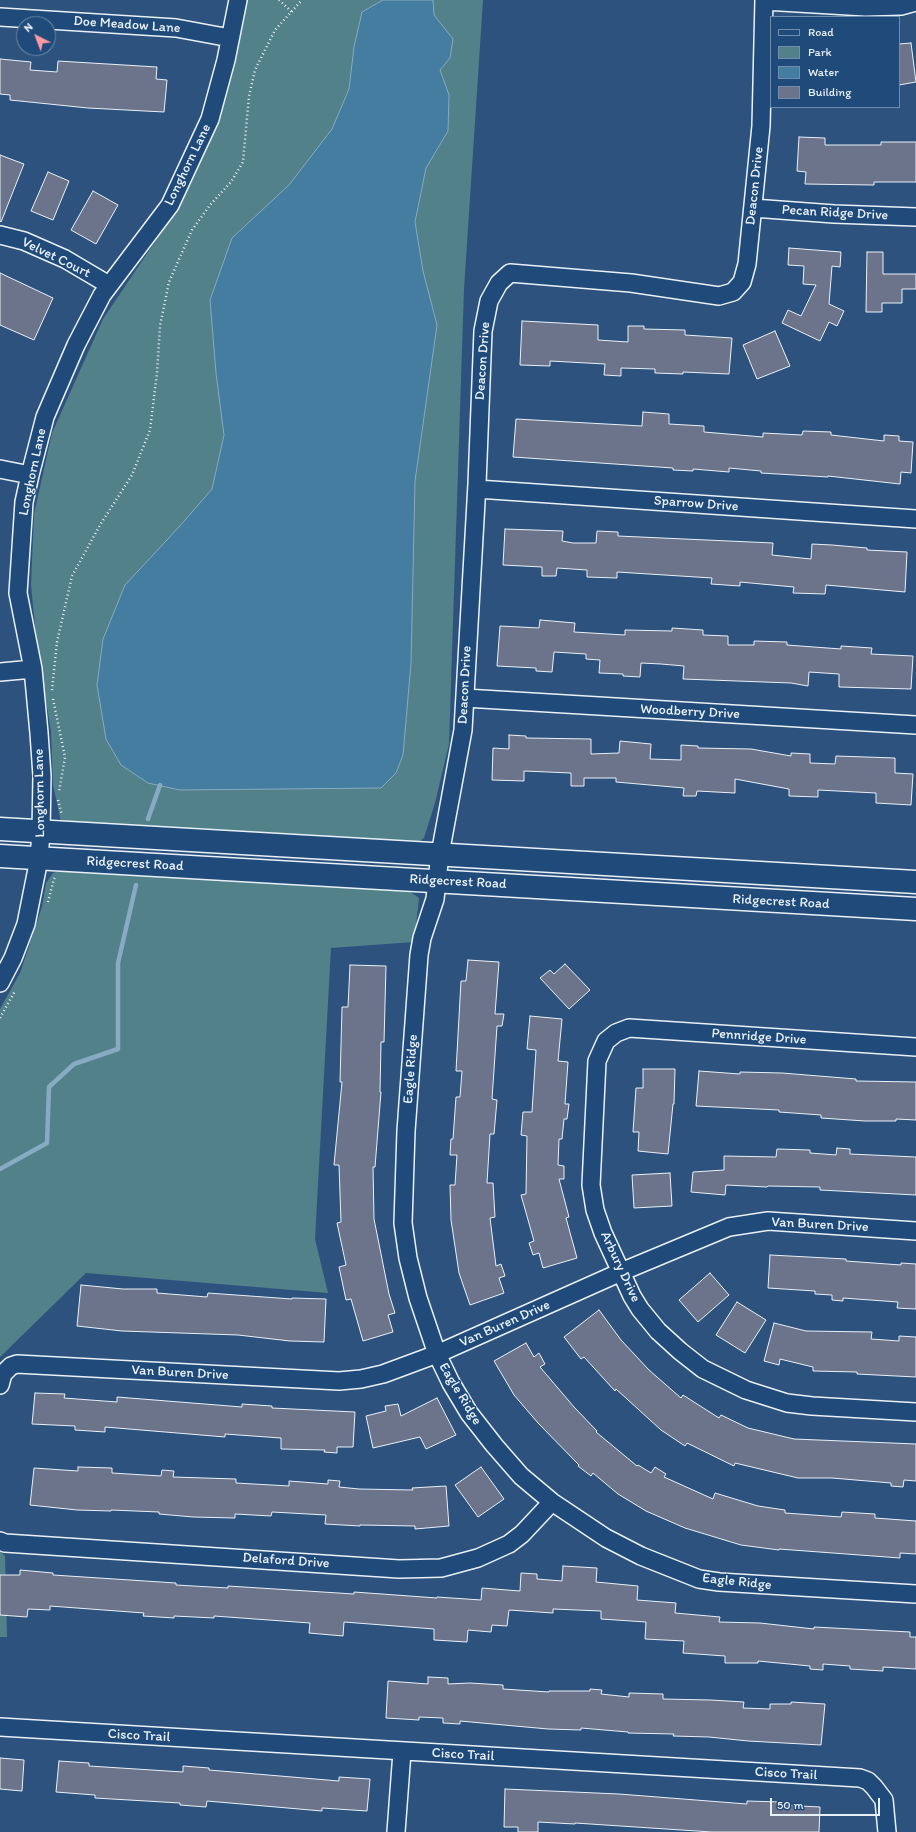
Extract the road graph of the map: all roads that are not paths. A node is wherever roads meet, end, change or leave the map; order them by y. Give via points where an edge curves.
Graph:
1 (238, 0) edge
2 (764, 0) edge
3 (916, 2) edge
4 (0, 17) edge
5 (230, 38) junction
6 (753, 208) junction
7 (916, 217) edge
8 (0, 235) edge
9 (110, 285) junction
10 (0, 469) edge
11 (30, 475) junction
12 (477, 489) junction
13 (916, 519) edge
14 (33, 669) junction
15 (0, 672) edge
16 (465, 698) junction
17 (916, 725) edge
18 (0, 829) edge
19 (41, 832) junction
20 (440, 854) junction
21 (0, 856) edge
22 (39, 859) junction
23 (438, 881) junction
24 (916, 882) edge
25 (916, 910) edge
26 (0, 983) edge
27 (606, 1041) joint
28 (916, 1047) edge
29 (916, 1231) edge
30 (620, 1272) junction
31 (437, 1354) junction
32 (0, 1385) edge
33 (916, 1412) edge
34 (552, 1502) junction
35 (0, 1541) edge
36 (916, 1594) edge
37 (0, 1728) edge
38 (402, 1752) junction
39 (396, 1832) edge
40 (887, 1832) edge

1 - 5 street, Longhorn Lane
2 - 3 street via 866,7 901,6
2 - 6 street, Deacon Drive via 761,126
4 - 5 street, Doe Meadow Lane via 176,28
5 - 9 street, Longhorn Lane via 210,120 170,205
6 - 7 street, Pecan Ridge Drive
6 - 12 street, Deacon Drive via 747,264 742,282 733,292 720,296 631,283 510,273 499,284 489,301 483,331
8 - 9 street, Velvet Court via 24,241 65,259
9 - 11 street, Longhorn Lane via 102,295 76,345 45,417
10 - 11 street
11 - 14 street, Longhorn Lane via 24,502 18,593
12 - 13 street, Sparrow Drive
12 - 16 street, Deacon Drive
14 - 15 street
14 - 19 street, Longhorn Lane via 42,776
16 - 17 street, Woodberry Drive
16 - 20 street, Deacon Drive via 463,730
18 - 19 main road, Ridgecrest Road
19 - 20 main road, Ridgecrest Road
19 - 22 street, Longhorn Lane
20 - 23 street, Deacon Drive
20 - 24 main road, Ridgecrest Road
21 - 22 main road, Ridgecrest Road
22 - 23 main road, Ridgecrest Road
22 - 26 street, Longhorn Lane via 26,924
23 - 25 main road, Ridgecrest Road
23 - 31 street, Eagle Ridge via 419,955 406,1131 403,1216 408,1258
27 - 28 street, Pennridge Drive via 616,1033 629,1028
27 - 30 street, Arbury Drive via 597,1061 591,1184 595,1210
29 - 30 street, Van Buren Drive via 756,1222 713,1233
30 - 31 street, Van Buren Drive
30 - 33 street, Arbury Drive via 640,1309 658,1331 692,1361 729,1383 760,1395 800,1405
31 - 32 street, Van Buren Drive via 383,1374 339,1382 17,1364 3,1374
31 - 34 street, Eagle Ridge via 469,1413 521,1476
34 - 35 street, Delaford Drive via 509,1544 478,1558 441,1568 400,1569
34 - 36 street, Eagle Ridge via 606,1538 641,1556 699,1579
37 - 38 street, Cisco Trail
38 - 39 street
38 - 40 street, Cisco Trail via 860,1778 868,1781 884,1800

